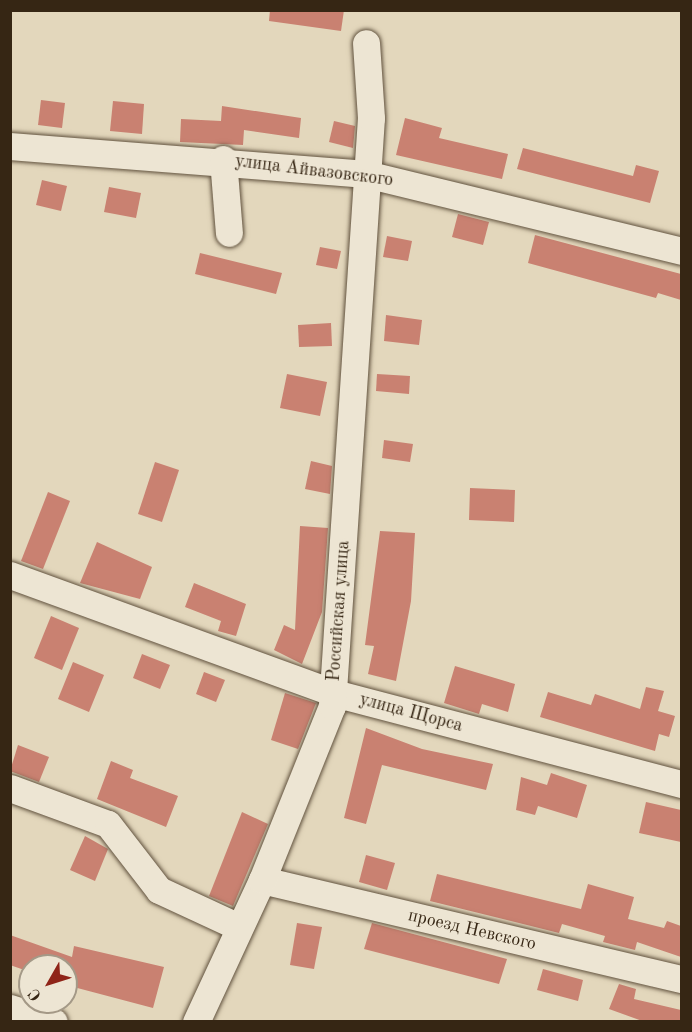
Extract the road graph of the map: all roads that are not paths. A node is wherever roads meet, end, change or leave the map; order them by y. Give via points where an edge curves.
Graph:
1 (366, 43) dead end
2 (10, 146) edge
3 (223, 159) junction
4 (366, 174) junction
5 (229, 233) dead end
6 (681, 251) edge
7 (10, 575) edge
8 (334, 693) junction
9 (681, 784) edge
10 (10, 788) edge
11 (262, 880) junction
12 (239, 927) junction
13 (681, 979) edge
14 (10, 1008) edge
15 (54, 1022) edge
16 (196, 1022) edge

1 - 4 street, Российская улица via 371,118
2 - 3 street, улица Айвазовского
3 - 4 street, улица Айвазовского
3 - 5 street
4 - 6 street, улица Айвазовского
4 - 8 street, Российская улица
7 - 8 street, улица Щорса
8 - 9 street, улица Щорса
8 - 11 street, Российская улица
10 - 12 street via 108,824 159,890
11 - 12 street, Российская улица
11 - 13 street, проезд Невского
12 - 16 street, Российская улица
14 - 15 street

